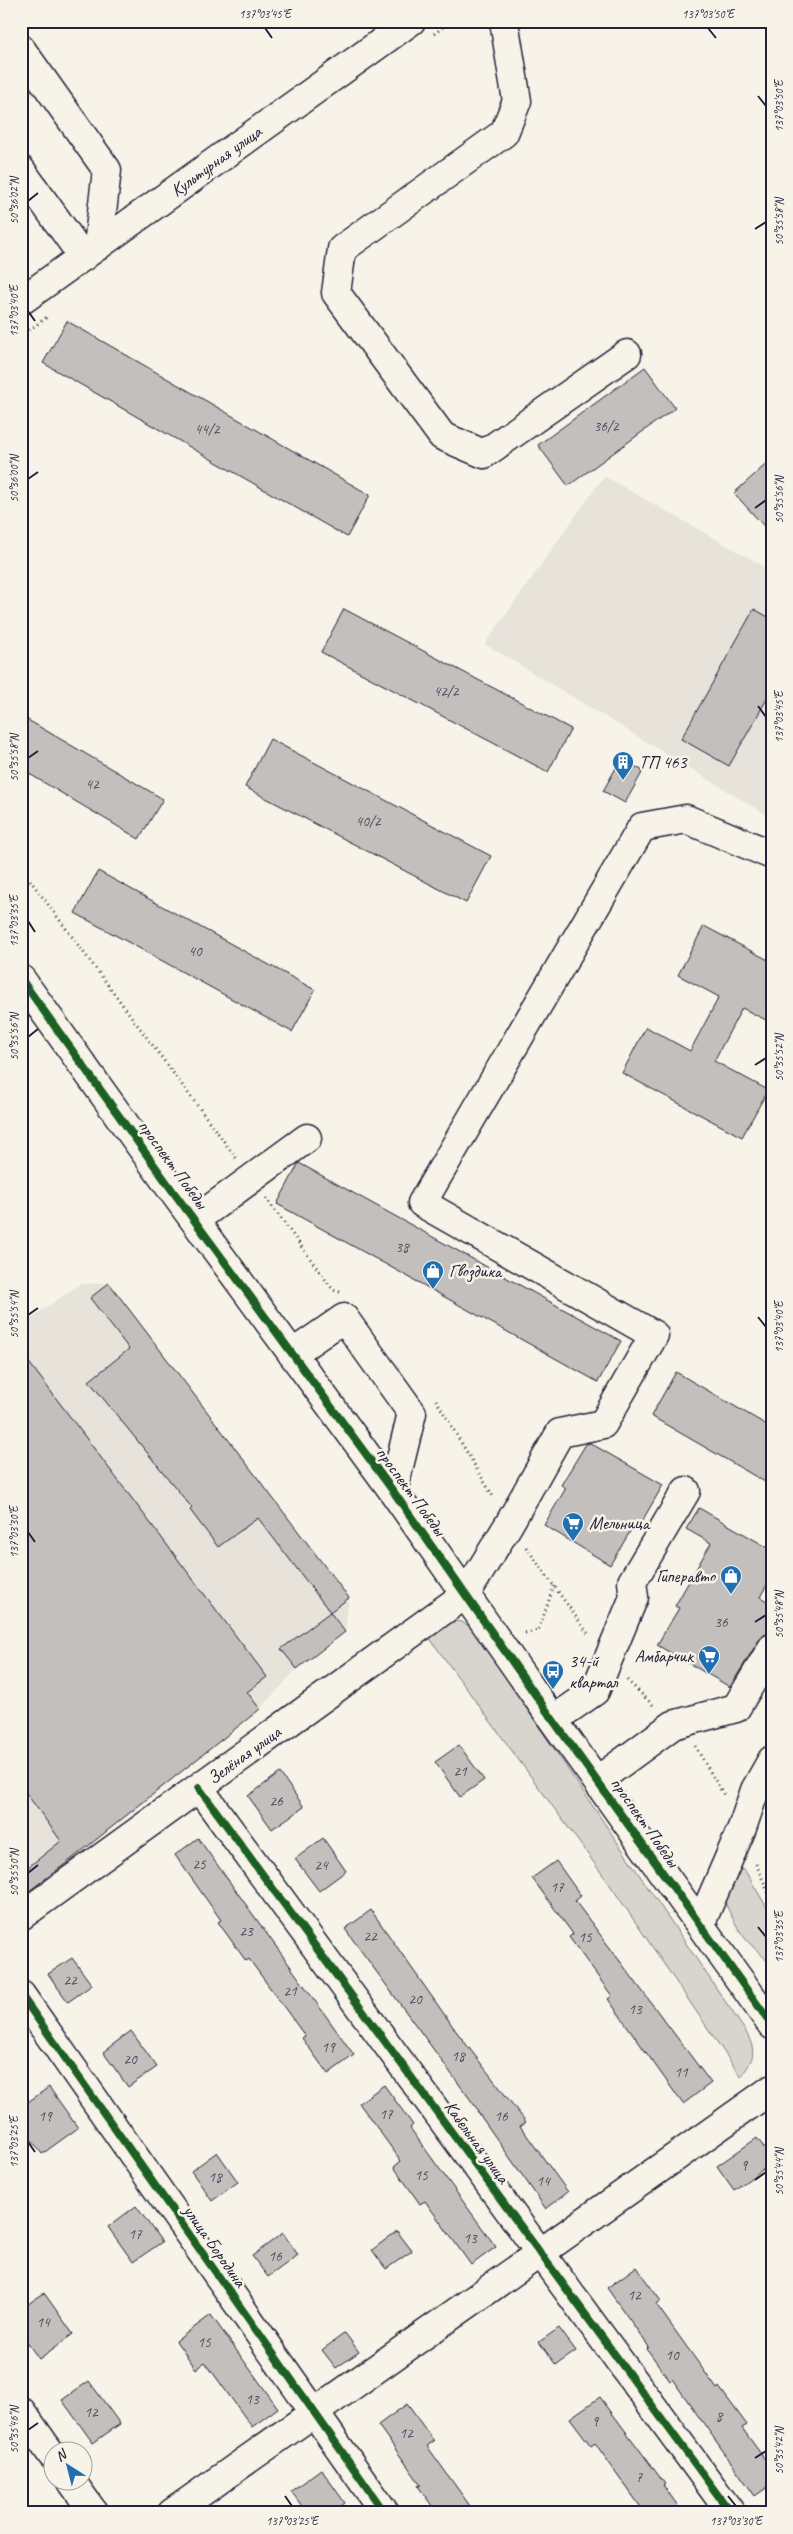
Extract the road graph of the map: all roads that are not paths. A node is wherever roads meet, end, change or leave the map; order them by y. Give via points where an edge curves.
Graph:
1 (411, 21) edge
2 (504, 21) edge
3 (21, 50) edge
4 (21, 170) edge
5 (90, 251) junction
6 (21, 301) edge
7 (627, 354) dead end
8 (772, 855) edge
9 (21, 979) edge
10 (307, 1138) dead end
11 (195, 1220) junction
12 (292, 1354) junction
13 (393, 1490) junction
14 (686, 1491) dead end
15 (466, 1594) junction
16 (772, 1648) edge
17 (553, 1720) junction
18 (772, 1760) edge
19 (598, 1780) junction
20 (199, 1788) junction
21 (21, 1916) edge
22 (700, 1925) junction
23 (21, 1995) edge
24 (772, 2025) edge
25 (772, 2088) edge
26 (541, 2254) junction
27 (21, 2411) edge
28 (314, 2414) junction
29 (43, 2442) edge
30 (79, 2492) edge
31 (94, 2513) edge
32 (172, 2513) edge
33 (385, 2513) edge
34 (731, 2513) edge

1 - 5 street, Культурная улица
2 - 7 street via 517,101 504,133 342,249 336,293 442,436 484,454
3 - 5 street via 107,170
4 - 5 street
5 - 6 street, Культурная улица
8 - 15 street via 686,819 642,826 422,1203 654,1335 603,1424 560,1433
9 - 11 street, проспект Победы
10 - 11 street
11 - 12 street, проспект Победы
12 - 13 street, проспект Победы
12 - 13 street via 344,1318 412,1413
13 - 15 street, проспект Победы
14 - 17 street via 632,1582 634,1597 595,1690
15 - 17 street, проспект Победы
15 - 20 street, Зелёная улица
16 - 19 street via 736,1708 673,1725
17 - 19 street, проспект Победы
18 - 22 street via 755,1790
19 - 22 street, проспект Победы
20 - 21 street, Зелёная улица
20 - 26 street, Кабельная улица
22 - 24 street, проспект Победы
23 - 28 street, улица Бородина
25 - 26 street
26 - 28 street
26 - 34 street, Кабельная улица
27 - 29 street
28 - 32 street
28 - 33 street, улица Бородина
30 - 31 street

